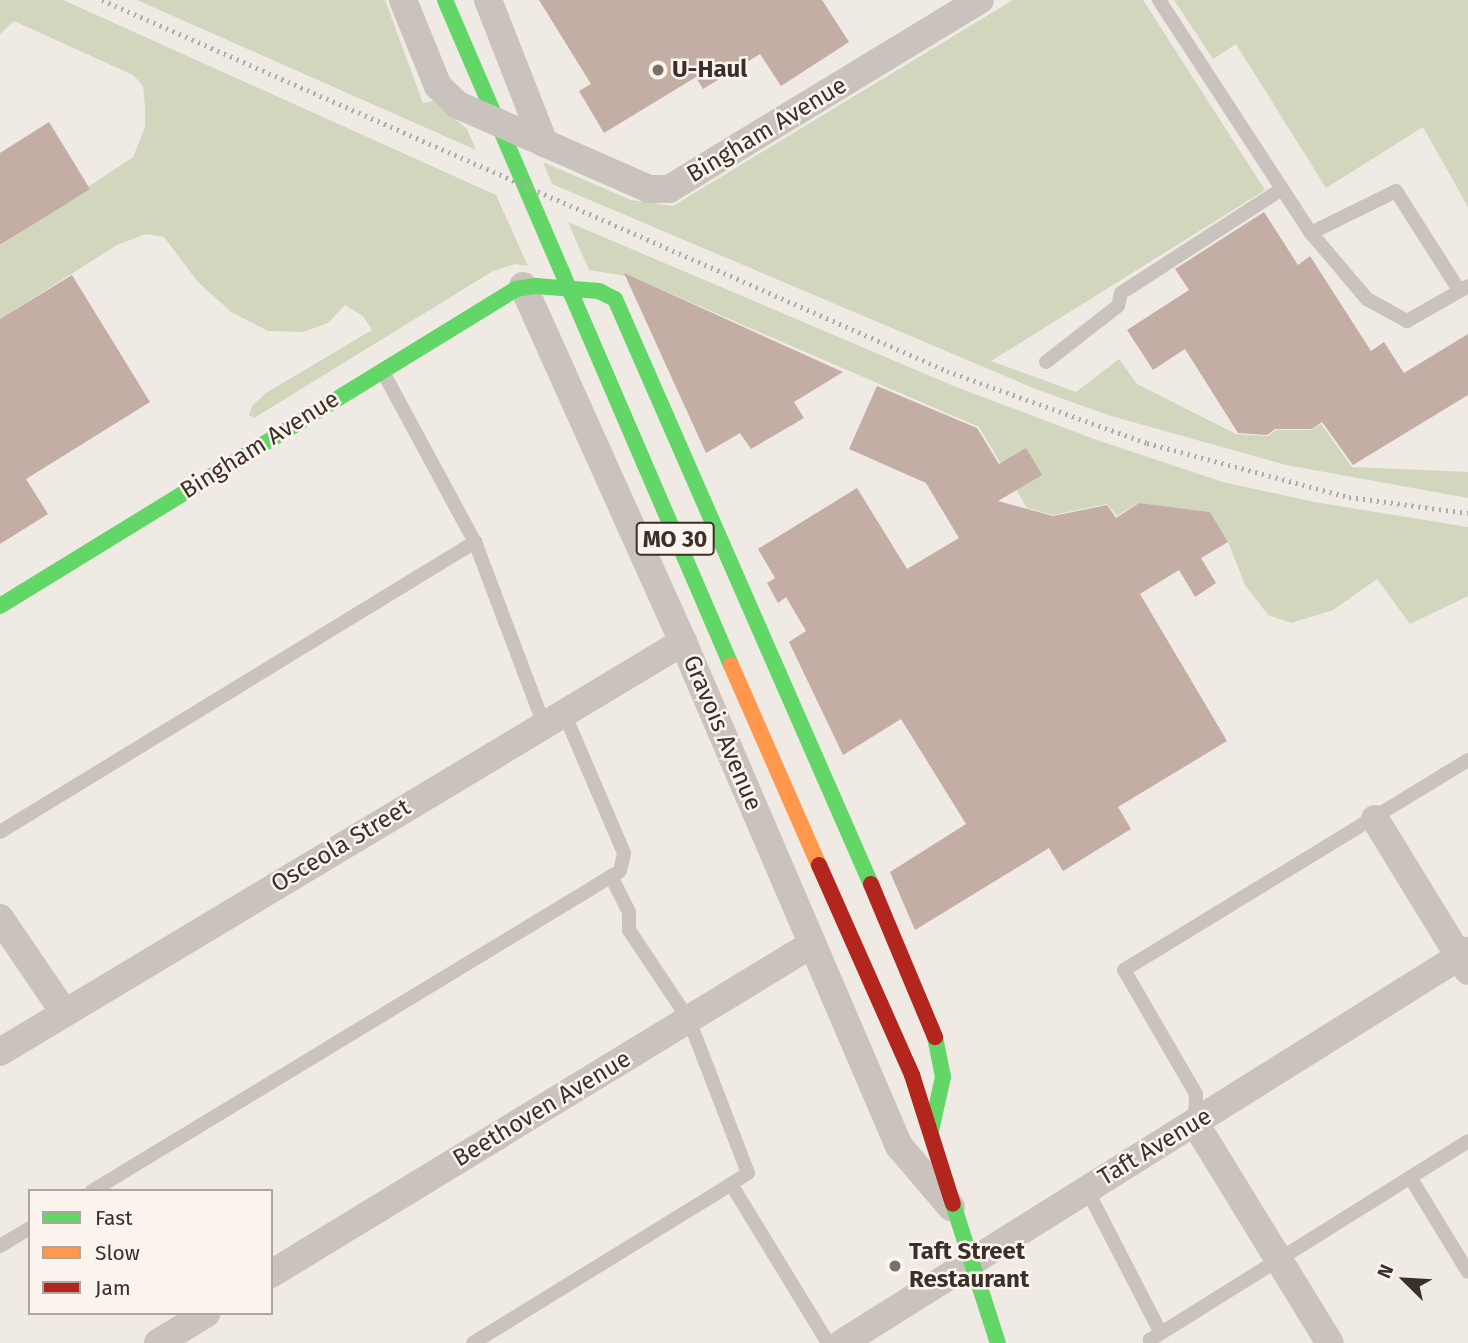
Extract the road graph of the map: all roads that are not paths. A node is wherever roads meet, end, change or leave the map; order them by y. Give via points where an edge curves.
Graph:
1 (403, 0) edge
2 (445, 0) edge
3 (488, 0) edge
4 (980, 0) edge
5 (1159, 0) edge
6 (538, 140) junction
7 (1282, 190) junction
8 (1311, 233) junction
9 (529, 286) junction
10 (1464, 288) edge
11 (1046, 362) dead end
12 (382, 369) junction
13 (475, 542) junction
14 (0, 606) edge
15 (682, 642) junction
16 (554, 719) junction
17 (1468, 760) edge
18 (1375, 818) junction
19 (0, 832) edge
20 (611, 876) junction
21 (0, 918) edge
22 (813, 944) junction
23 (1465, 959) edge
24 (64, 1012) junction
25 (689, 1020) junction
26 (0, 1052) edge
27 (1195, 1124) junction
28 (931, 1131) junction
29 (1468, 1141) edge
30 (1410, 1177) junction
31 (731, 1184) junction
32 (1086, 1188) junction
33 (95, 1189) edge
34 (954, 1210) junction
35 (28, 1229) edge
36 (0, 1246) edge
37 (1277, 1259) junction
38 (970, 1260) junction
39 (1468, 1272) edge
40 (273, 1273) edge
41 (204, 1315) edge
42 (1156, 1338) edge
43 (158, 1343) edge
44 (473, 1343) edge
45 (828, 1343) edge
46 (842, 1343) edge
47 (998, 1343) edge
48 (1330, 1343) edge

1 - 6 street, bridge via 438,86 458,105
2 - 28 street, Gravois Avenue / MO 30 via 629,434 906,1062
3 - 6 street
4 - 6 street, Bingham Avenue via 669,190 649,188
5 - 7 lane
7 - 8 lane
7 - 11 lane via 1121,293 1118,306
8 - 10 lane via 1367,299 1407,321
8 - 10 lane via 1396,191
9 - 12 street, Bingham Avenue
9 - 15 street, Gravois Avenue
9 - 28 street, Gravois Avenue, bridge via 599,291 615,299 942,1053 943,1077
12 - 13 lane
12 - 14 street, Bingham Avenue
13 - 16 lane
13 - 19 lane
15 - 16 street, Osceola Street
15 - 22 street, Gravois Avenue
16 - 20 lane via 624,853 620,871
16 - 24 street, Osceola Street
17 - 18 lane
18 - 23 street
18 - 27 lane via 1124,970 1196,1094
20 - 25 lane via 629,912 629,930
20 - 33 lane
21 - 24 street
22 - 25 street, Beethoven Avenue
22 - 34 street, Gravois Avenue via 898,1146
23 - 27 street, Taft Avenue
24 - 26 street, Osceola Street
25 - 31 lane via 748,1173
25 - 40 street, Beethoven Avenue
27 - 32 street, Taft Avenue
27 - 37 street
28 - 34 street, Gravois Avenue / MO 30
29 - 30 lane
30 - 37 lane
30 - 39 lane
31 - 44 lane
31 - 45 lane
32 - 38 street, Taft Avenue
32 - 42 lane
34 - 38 street, Gravois Avenue / MO 30
35 - 36 lane
37 - 42 lane
37 - 48 street
38 - 46 street, Taft Avenue
38 - 47 street, Gravois Avenue / MO 30
41 - 43 street

